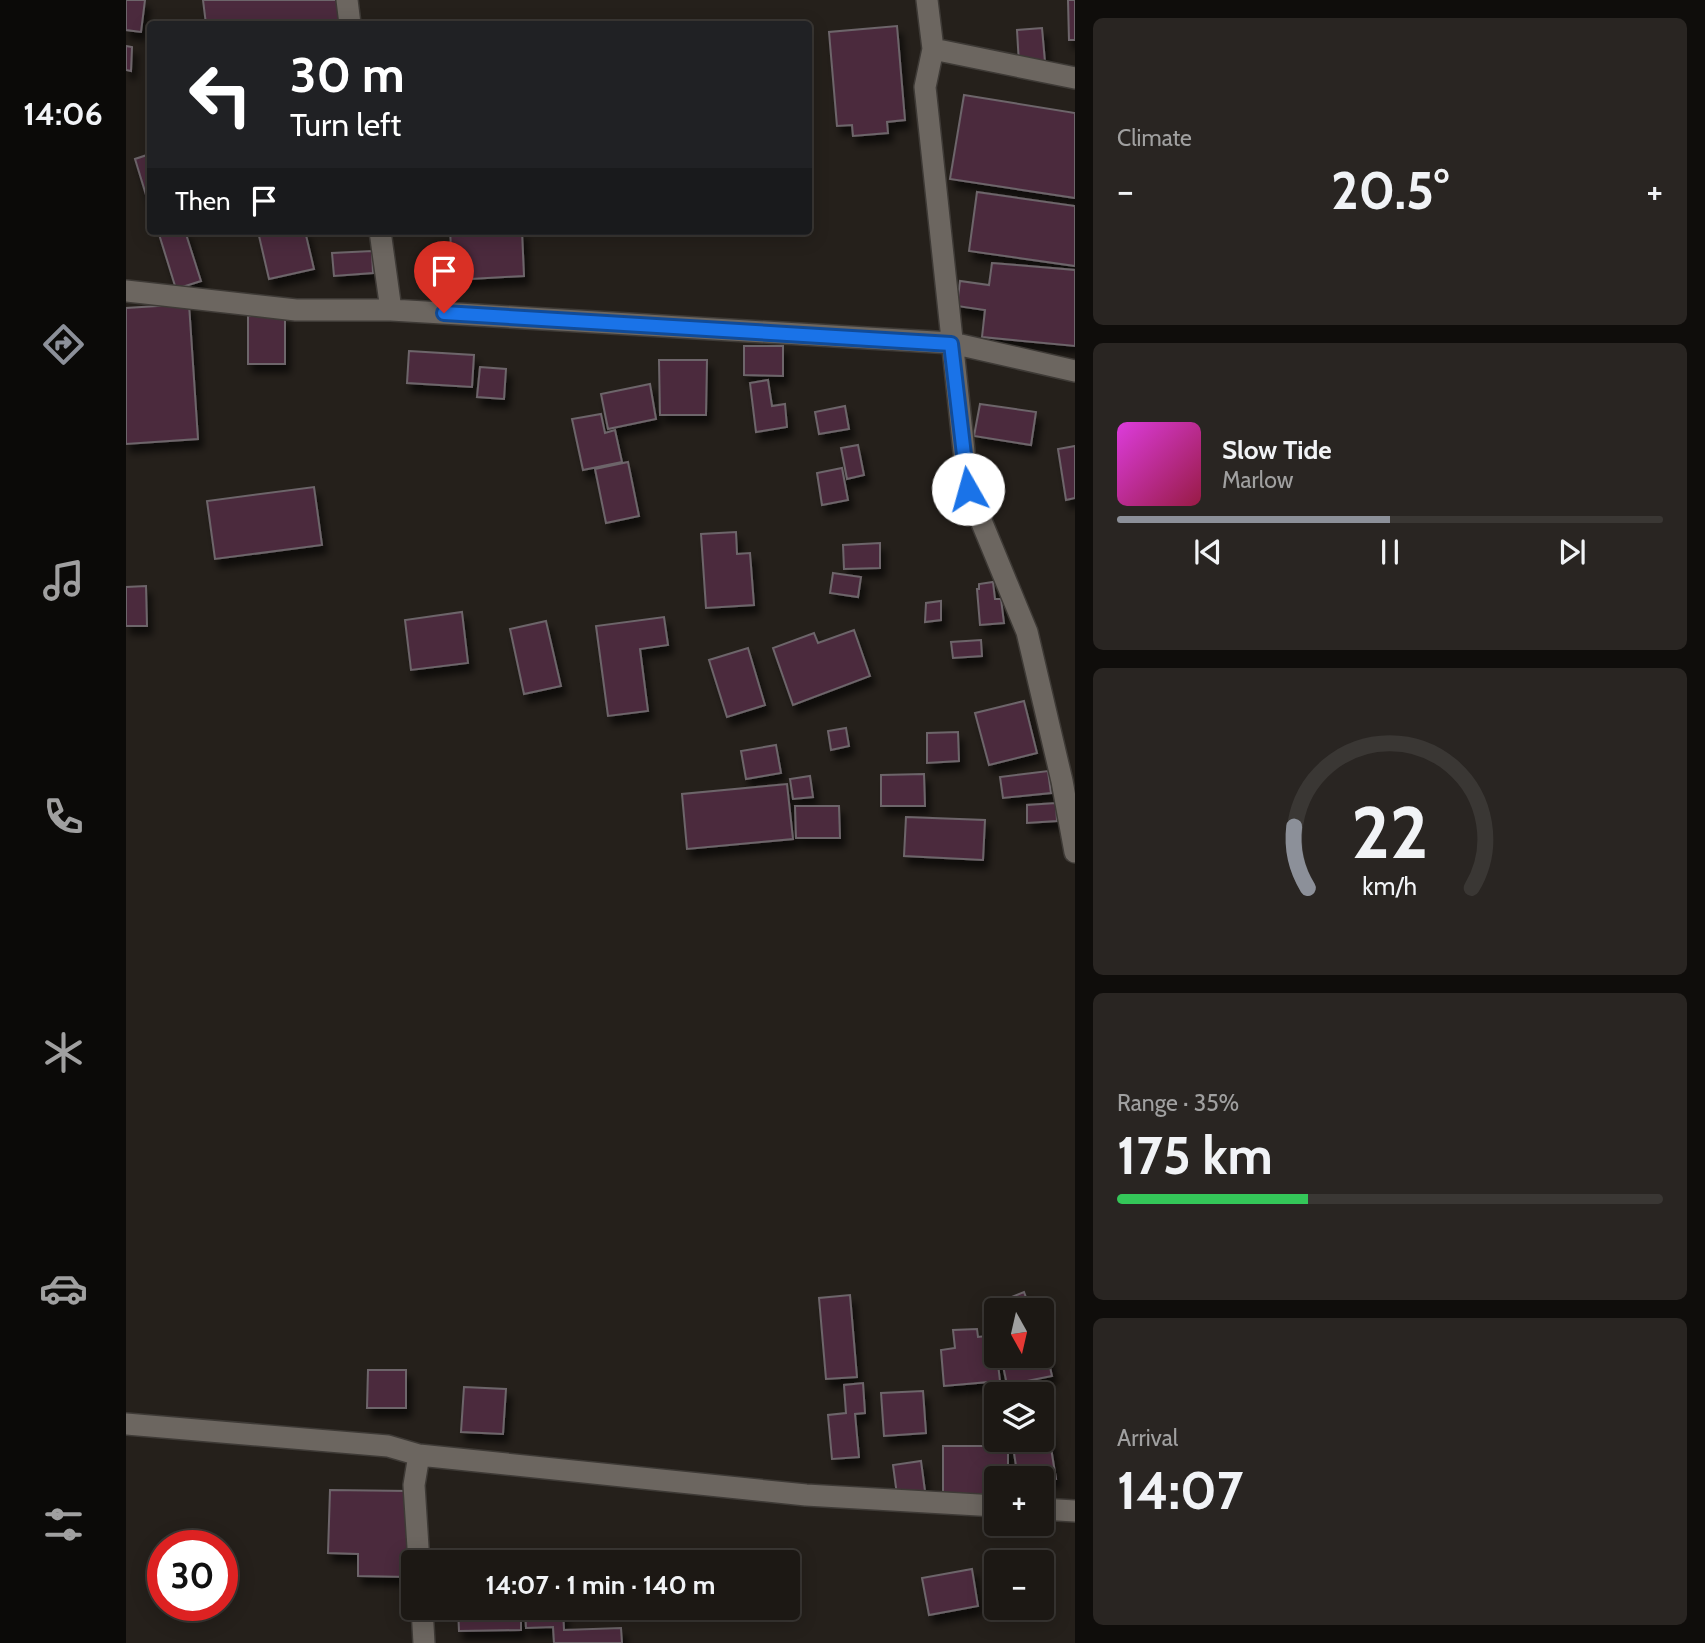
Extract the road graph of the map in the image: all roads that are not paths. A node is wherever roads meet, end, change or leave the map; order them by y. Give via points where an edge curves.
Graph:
1 (347, 0) edge
2 (927, 0) edge
3 (350, 21) edge
4 (933, 49) junction
5 (1075, 78) edge
6 (381, 235) edge
7 (126, 292) edge
8 (391, 310) junction
9 (951, 344) junction
10 (1075, 370) edge
11 (1075, 852) edge
12 (126, 1424) edge
13 (419, 1455) junction
14 (984, 1505) edge
15 (1054, 1510) edge
16 (1075, 1511) edge
17 (418, 1550) edge
18 (423, 1620) edge
19 (424, 1643) edge

1 - 3 street
2 - 4 street
4 - 5 street
4 - 9 street via 925,87
6 - 8 street
7 - 8 street via 296,310
8 - 9 street
9 - 10 street
9 - 11 street via 968,489 1027,632
12 - 13 street via 388,1446
13 - 14 street via 806,1495
13 - 17 street via 414,1485
15 - 16 street
18 - 19 street

